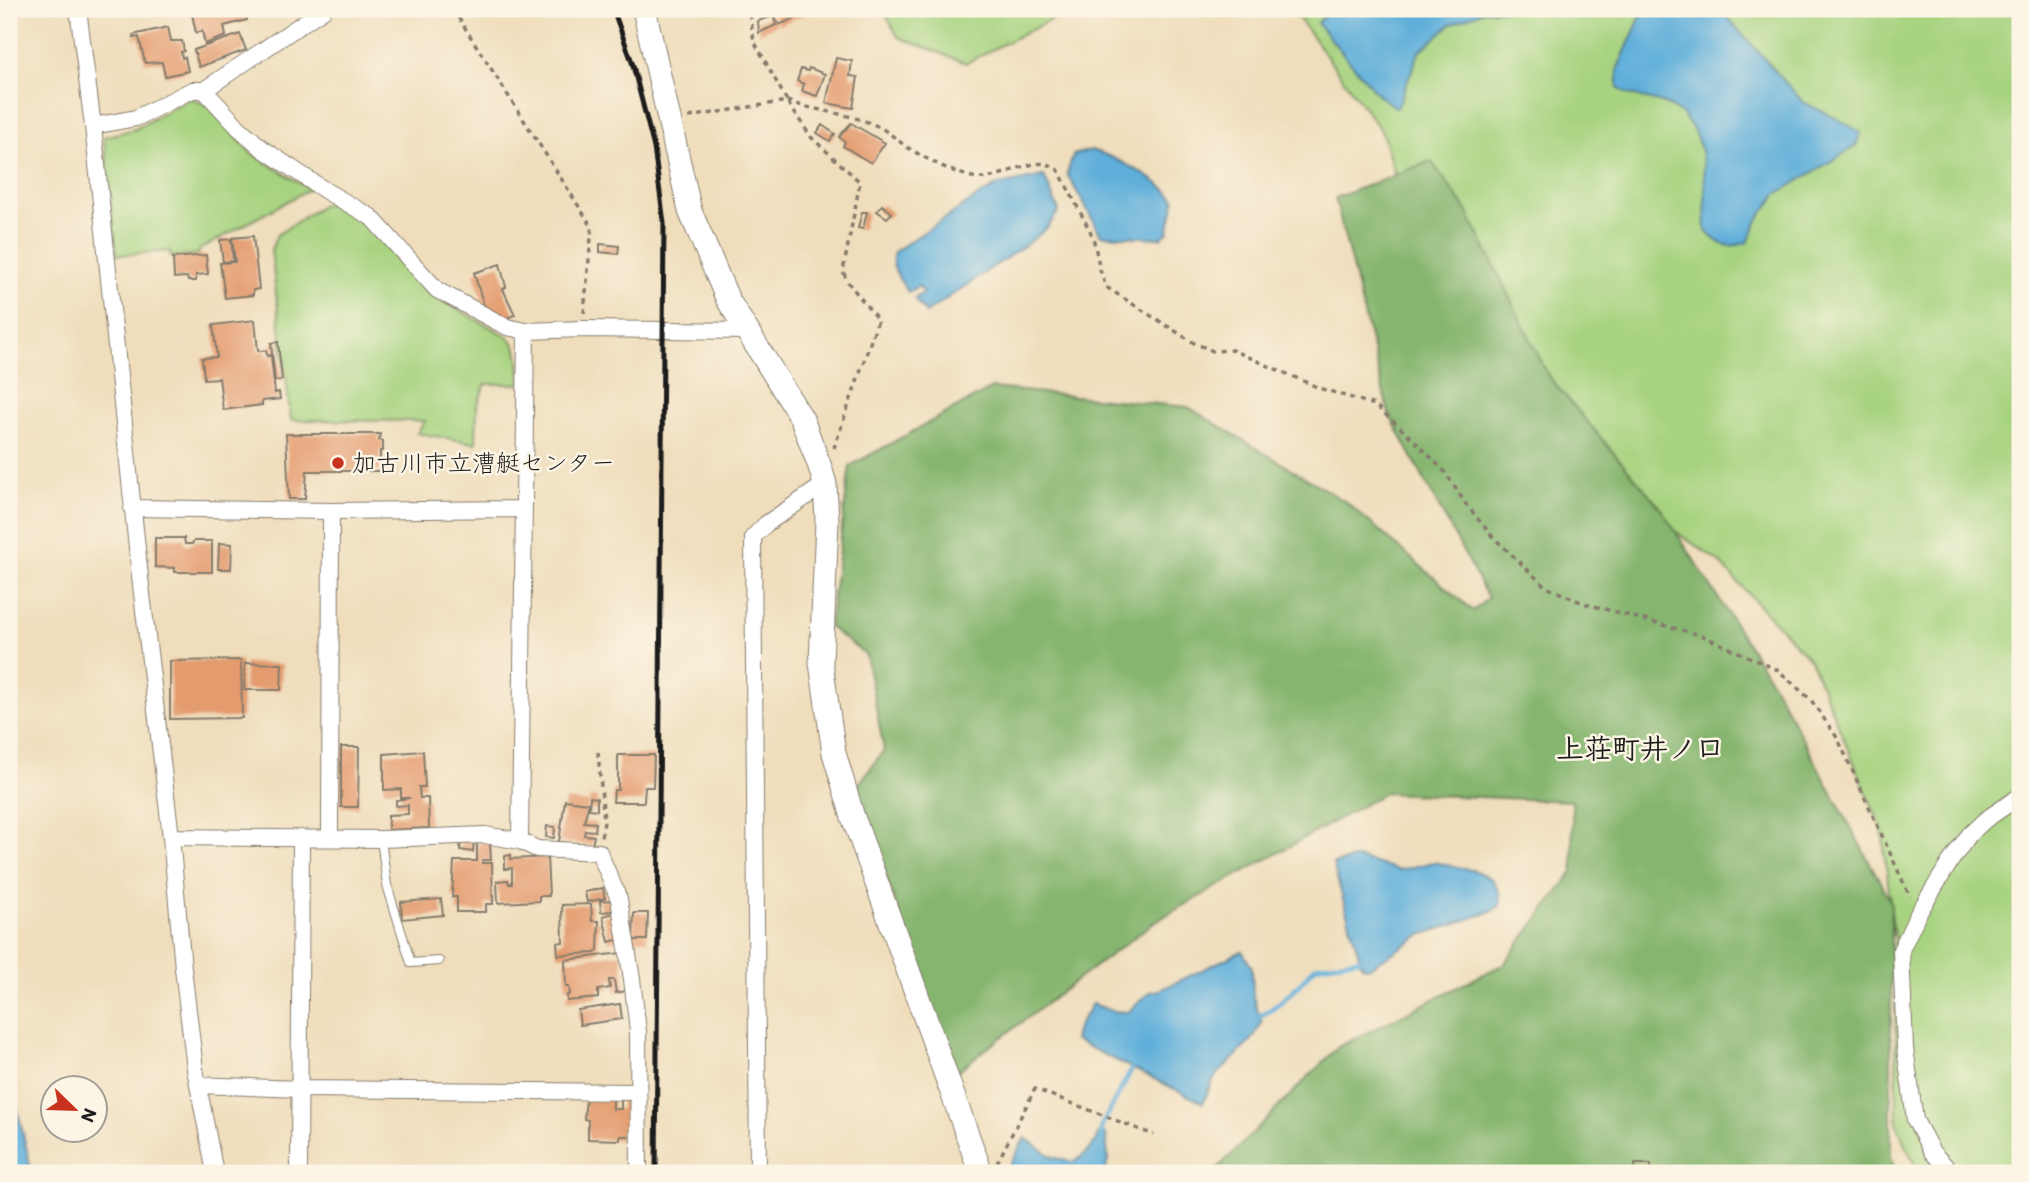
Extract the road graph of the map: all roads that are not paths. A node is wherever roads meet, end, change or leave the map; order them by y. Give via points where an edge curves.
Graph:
1 (78, 9) edge
2 (324, 9) edge
3 (643, 9) edge
4 (204, 90) junction
5 (93, 126) junction
6 (526, 331) junction
7 (746, 331) junction
8 (822, 475) junction
9 (132, 508) junction
10 (523, 509) junction
11 (331, 510) junction
12 (2020, 796) edge
13 (171, 837) junction
14 (301, 838) junction
15 (330, 838) junction
16 (381, 839) junction
17 (520, 841) junction
18 (439, 961) dead end
19 (198, 1085) junction
20 (300, 1089) junction
21 (638, 1092) junction
22 (988, 1170) edge
23 (215, 1173) edge
24 (299, 1173) edge
25 (639, 1173) edge
26 (758, 1173) edge
27 (1952, 1173) edge

1 - 5 street
2 - 4 street
3 - 7 street via 690,211
4 - 5 street via 192,90 136,118
4 - 6 street via 263,149 371,216 437,290 508,327
5 - 9 street
6 - 7 street
6 - 10 street
7 - 8 street via 802,419
8 - 22 street via 827,521 821,663 834,753 853,817
8 - 26 street via 753,537
9 - 11 street
9 - 13 street
10 - 11 street
10 - 17 street
11 - 15 street
12 - 27 street via 1969,835 1918,914 1901,950 1905,1048 1915,1120 1932,1152
13 - 14 street
13 - 19 street
14 - 15 street
14 - 20 street
15 - 16 street
16 - 17 street via 485,835
16 - 18 lane via 387,884 411,963
17 - 21 street via 537,849 599,852 619,899 632,978
19 - 20 street
19 - 23 street
20 - 21 street
20 - 24 street
21 - 25 street

